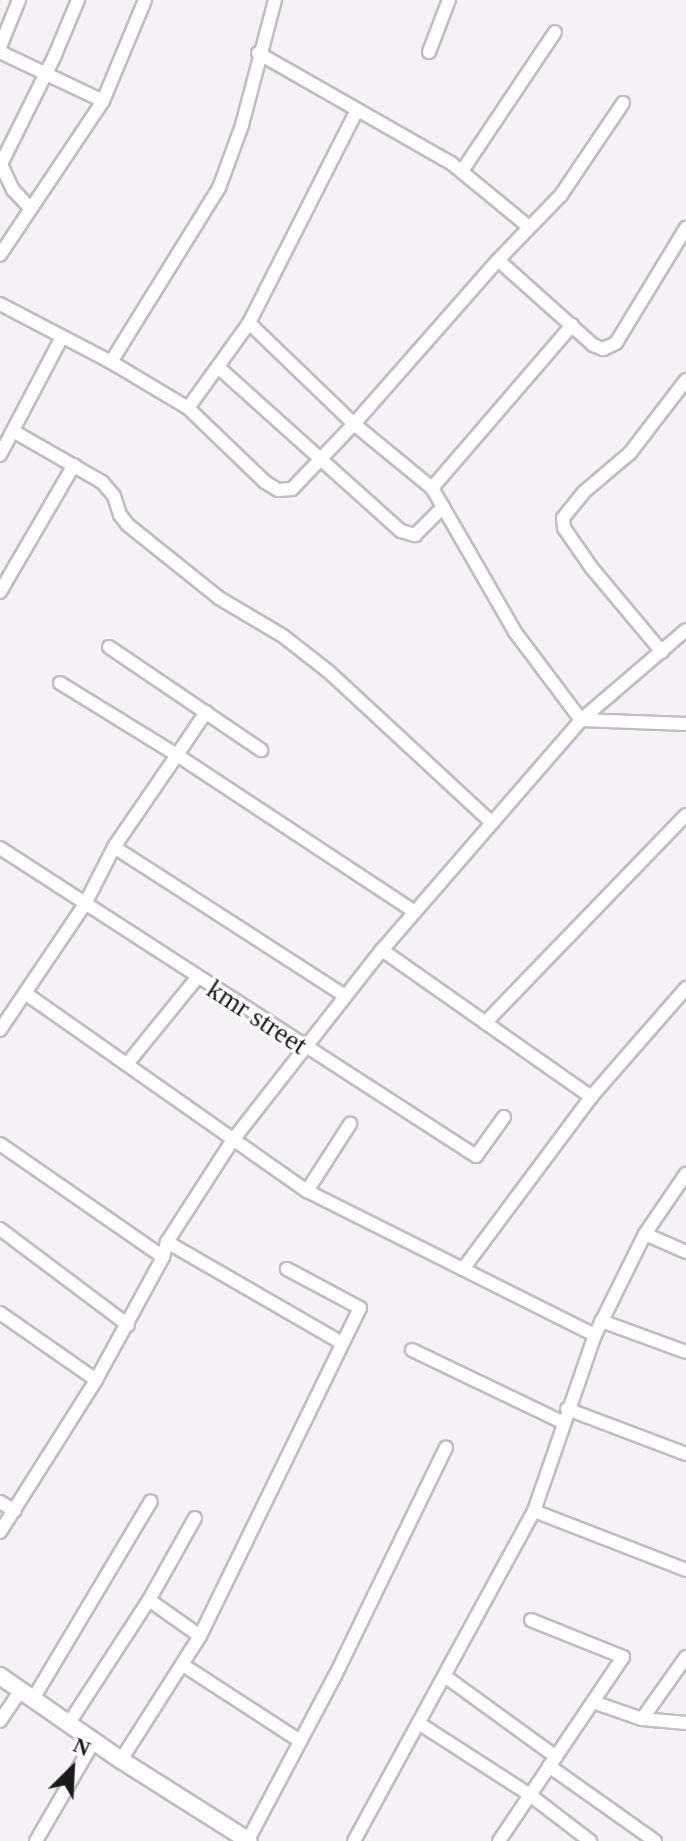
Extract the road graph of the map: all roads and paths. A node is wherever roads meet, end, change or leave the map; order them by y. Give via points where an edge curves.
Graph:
1 (19, 0) edge
2 (78, 0) edge
3 (145, 0) edge
4 (275, 0) edge
5 (449, 0) edge
6 (555, 32) dead end
7 (0, 49) edge
8 (429, 52) dead end
9 (258, 53) junction
10 (44, 76) junction
11 (103, 101) junction
12 (623, 103) dead end
13 (357, 110) junction
14 (462, 171) junction
15 (30, 208) junction
16 (529, 227) junction
17 (686, 228) edge
18 (0, 255) edge
19 (498, 260) junction
20 (0, 304) edge
21 (249, 323) junction
22 (572, 325) junction
23 (62, 337) junction
24 (111, 362) junction
25 (218, 367) junction
26 (686, 380) edge
27 (188, 408) junction
28 (354, 424) junction
29 (13, 431) junction
30 (0, 455) edge
31 (321, 458) junction
32 (74, 465) junction
33 (432, 488) junction
34 (443, 507) junction
35 (5, 571) edge
36 (0, 592) edge
37 (686, 630) edge
38 (109, 647) dead end
39 (662, 652) junction
40 (60, 683) dead end
41 (206, 712) junction
42 (581, 720) junction
43 (686, 724) edge
44 (261, 750) dead end
45 (177, 755) junction
46 (686, 815) edge
47 (492, 823) junction
48 (114, 847) junction
49 (1, 851) edge
50 (85, 904) junction
51 (415, 912) junction
52 (382, 950) junction
53 (197, 978) junction
54 (686, 988) edge
55 (25, 993) junction
56 (345, 996) junction
57 (485, 1023) junction
58 (0, 1030) edge
59 (304, 1047) junction
60 (127, 1064) junction
61 (591, 1097) junction
62 (504, 1117) dead end
63 (350, 1124) dead end
64 (232, 1141) junction
65 (0, 1144) edge
66 (686, 1174) edge
67 (307, 1191) junction
68 (0, 1229) edge
69 (645, 1234) junction
70 (167, 1242) junction
71 (686, 1252) edge
72 (163, 1257) junction
73 (287, 1269) dead end
74 (463, 1269) junction
75 (0, 1313) edge
76 (601, 1321) junction
77 (128, 1325) junction
78 (595, 1335) junction
79 (342, 1343) junction
80 (412, 1350) dead end
81 (686, 1352) edge
82 (96, 1380) junction
83 (567, 1409) junction
84 (562, 1422) junction
85 (446, 1447) dead end
86 (686, 1454) edge
87 (151, 1501) dead end
88 (0, 1502) edge
89 (15, 1511) junction
90 (534, 1511) junction
91 (195, 1518) dead end
92 (0, 1532) edge
93 (686, 1570) edge
94 (149, 1600) junction
95 (531, 1620) dead end
96 (200, 1636) junction
97 (686, 1657) edge
98 (183, 1665) junction
99 (0, 1676) edge
100 (446, 1677) junction
101 (27, 1694) junction
102 (593, 1702) junction
103 (642, 1719) junction
104 (0, 1721) edge
105 (69, 1723) junction
106 (686, 1723) edge
107 (420, 1724) junction
108 (94, 1741) junction
109 (300, 1741) junction
110 (121, 1760) junction
111 (552, 1761) junction
112 (530, 1795) junction
113 (248, 1840) edge
114 (36, 1841) edge
115 (354, 1841) edge
116 (499, 1841) edge
117 (590, 1841) edge
118 (655, 1841) edge

1 - 7 street
2 - 10 street
3 - 11 street
4 - 9 street
5 - 8 street
6 - 14 street
7 - 10 street
9 - 13 street
9 - 24 street via 242,125 219,188
10 - 11 street
10 - 15 street via 1,164 13,190
11 - 15 street
12 - 16 street via 561,195
13 - 14 street
13 - 21 street
14 - 16 street
15 - 18 street
16 - 19 street
17 - 22 street via 616,343 603,349 593,345
19 - 22 street
19 - 28 street
20 - 23 street
21 - 25 street
21 - 28 street
22 - 33 street
23 - 24 street
23 - 29 street
24 - 27 street
25 - 27 street
25 - 31 street
26 - 39 street via 630,453 584,492 563,518 564,528 591,567
27 - 31 street via 278,490 292,489
28 - 31 street
28 - 33 street
29 - 30 street
29 - 32 street
31 - 34 street via 410,535
32 - 35 street
32 - 47 street via 108,489 128,525 219,598 283,636 329,672
33 - 34 street
34 - 42 street via 515,632
35 - 36 street
37 - 39 street
38 - 41 street
39 - 42 street
40 - 45 street
41 - 44 street
41 - 45 street
42 - 43 street
42 - 47 street
45 - 48 street
45 - 51 street
46 - 57 street
47 - 51 street
48 - 50 street
48 - 56 street
49 - 50 street, kmr street
50 - 53 street, kmr street
50 - 55 street
51 - 52 street
52 - 56 street
52 - 57 street
53 - 59 street, kmr street
53 - 60 street
54 - 61 street
55 - 58 street
55 - 60 street
56 - 59 street
57 - 61 street
59 - 62 street, kmr street via 476,1156
59 - 64 street
60 - 64 street
61 - 74 street
63 - 67 street
64 - 67 street
64 - 70 street
65 - 72 street
66 - 69 street
67 - 74 street
68 - 77 street
69 - 71 street
69 - 76 street
70 - 72 street
70 - 79 street
72 - 77 street
73 - 79 street via 360,1308
74 - 78 street
75 - 82 street
76 - 78 street
76 - 81 street
77 - 82 street
78 - 83 street
79 - 96 street
80 - 84 street
82 - 89 street
83 - 84 street
83 - 86 street
84 - 90 street
85 - 109 street
87 - 101 street
88 - 89 street
89 - 92 street
90 - 93 street
90 - 100 street
91 - 94 street
94 - 96 street
94 - 105 street
95 - 102 street via 623,1657
96 - 98 street
97 - 103 street
98 - 109 street
98 - 110 street
99 - 101 street
100 - 107 street
100 - 111 street
101 - 104 street
101 - 105 street
102 - 103 street
102 - 111 street
103 - 106 street
105 - 108 street
107 - 112 street
107 - 115 street
108 - 110 street
108 - 114 street
109 - 113 street
110 - 113 street
111 - 112 street
111 - 118 street
112 - 116 street
112 - 117 street

